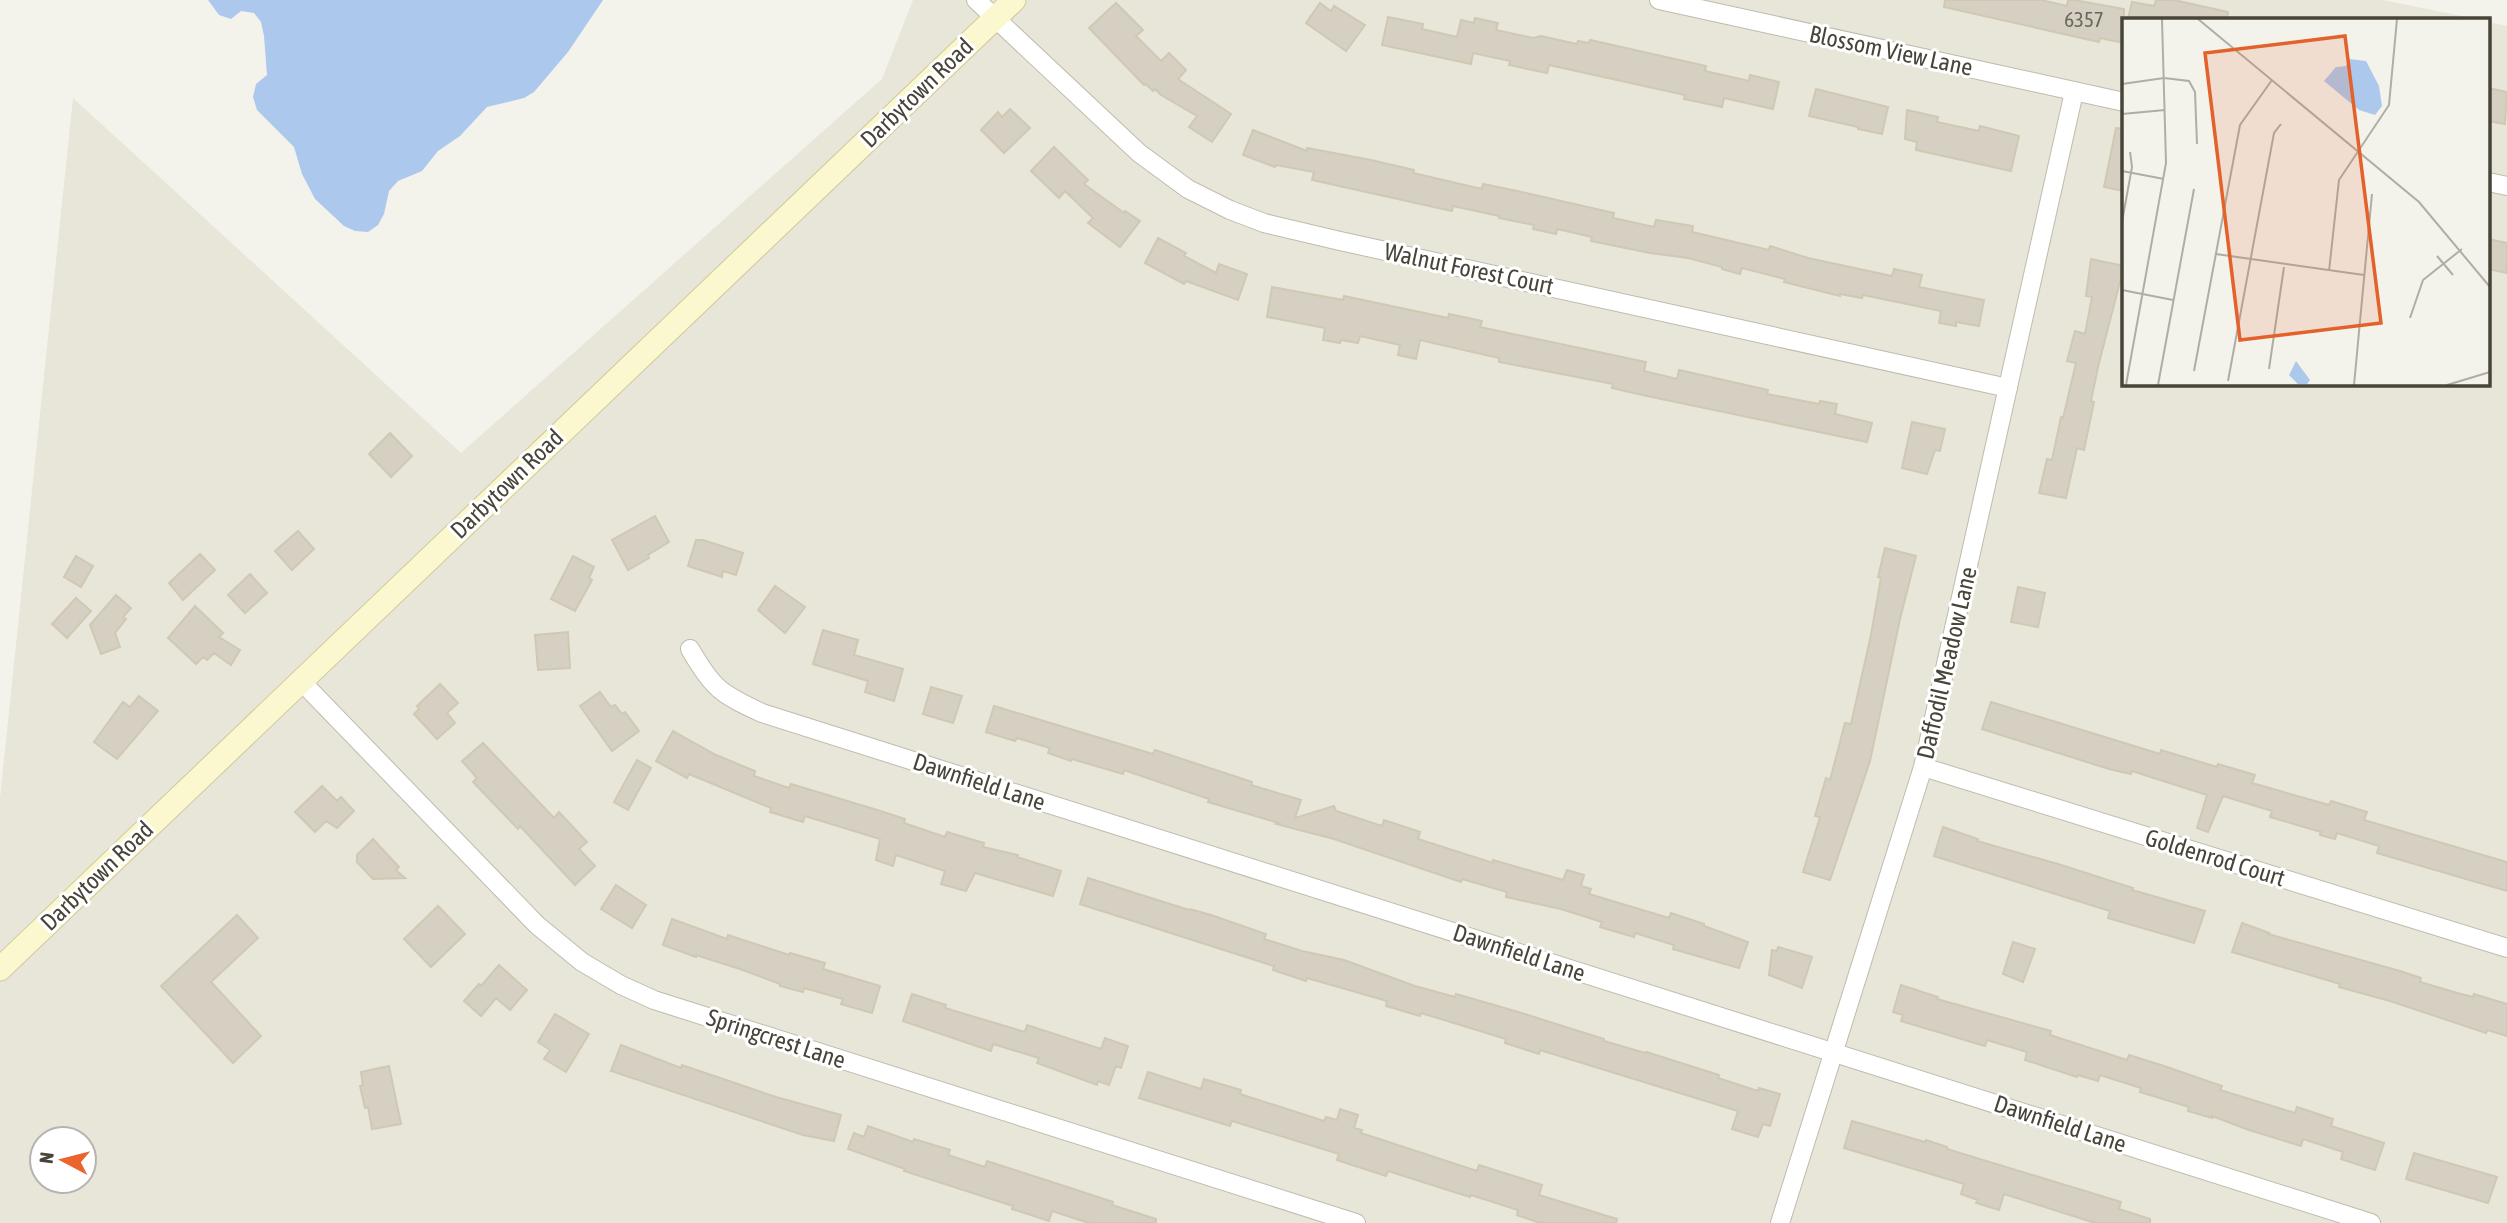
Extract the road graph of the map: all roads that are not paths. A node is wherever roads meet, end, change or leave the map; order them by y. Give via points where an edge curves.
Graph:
1 (976, 0) edge
2 (1013, 0) edge
3 (1659, 0) edge
4 (995, 18) junction
5 (2074, 92) junction
6 (2122, 103) edge
7 (2008, 388) junction
8 (690, 649) dead end
9 (301, 681) junction
10 (1923, 767) junction
11 (2507, 948) edge
12 (0, 969) edge
13 (1833, 1052) junction
14 (1356, 1223) edge
15 (1780, 1223) edge
16 (2371, 1223) edge

1 - 4 street, Walnut Forest Court
2 - 4 main road, Darbytown Road
3 - 5 street, Blossom View Lane
4 - 7 street, Walnut Forest Court via 1160,170 1188,189 1264,223
4 - 9 main road, Darbytown Road
5 - 6 street, Blossom View Lane
5 - 7 street, Daffodil Meadow Lane
7 - 10 street, Daffodil Meadow Lane
8 - 13 street, Dawnfield Lane via 720,691 762,713
9 - 12 main road, Darbytown Road
9 - 14 street, Springcrest Lane via 537,925 582,962 621,985 681,1009
10 - 11 street, Goldenrod Court
10 - 13 street, Daffodil Meadow Lane
13 - 15 street, Daffodil Meadow Lane
13 - 16 street, Dawnfield Lane

